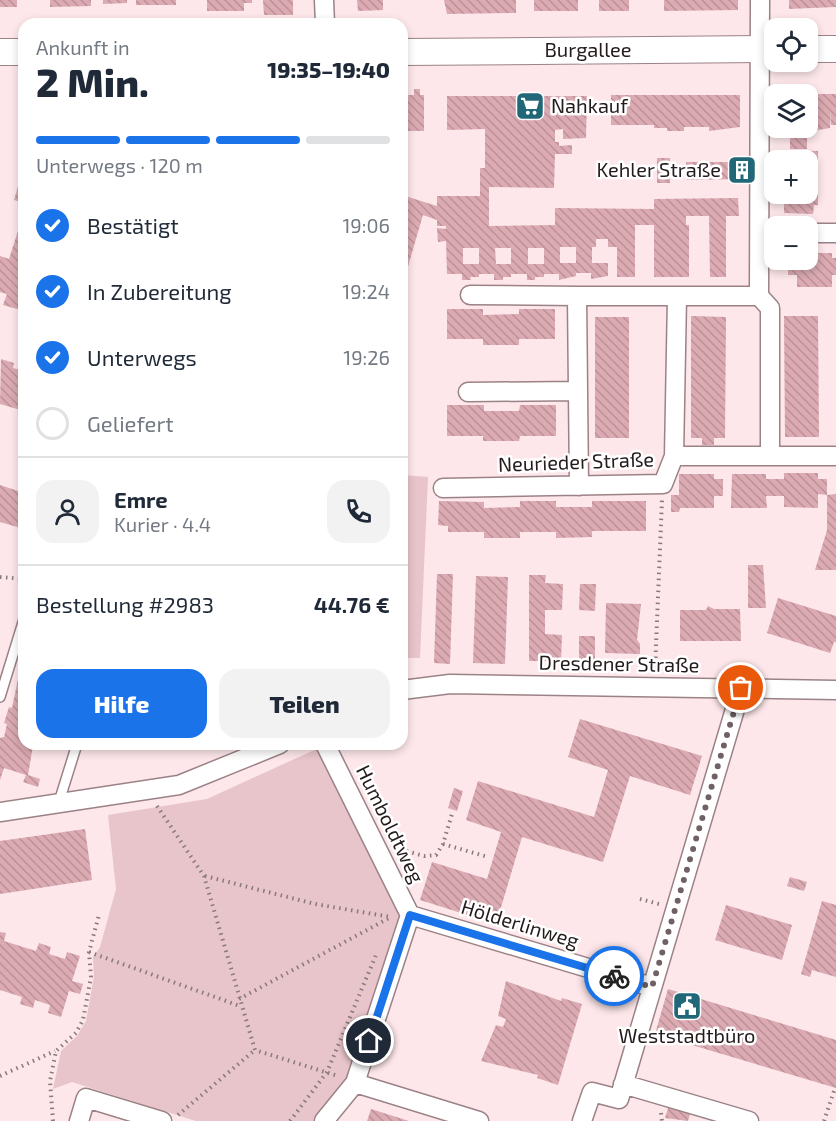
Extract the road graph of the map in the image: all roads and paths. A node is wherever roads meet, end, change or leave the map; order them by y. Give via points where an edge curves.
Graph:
1 (324, 0) edge
2 (760, 0) edge
3 (325, 18) edge
4 (764, 28) edge
5 (764, 49) edge
6 (818, 49) edge
7 (836, 49) edge
8 (0, 52) edge
9 (18, 52) edge
10 (408, 52) edge
11 (767, 72) edge
12 (767, 216) edge
13 (818, 233) edge
14 (836, 233) edge
15 (764, 257) edge
16 (470, 295) dead end
17 (577, 296) junction
18 (759, 296) junction
19 (677, 297) junction
20 (578, 391) junction
21 (468, 392) dead end
22 (770, 455) junction
23 (674, 456) junction
24 (836, 456) edge
25 (663, 484) junction
26 (579, 486) junction
27 (443, 488) dead end
28 (0, 577) edge
29 (18, 578) edge
30 (18, 638) edge
31 (654, 686) junction
32 (741, 688) junction
33 (408, 689) edge
34 (836, 690) edge
35 (0, 697) edge
36 (75, 750) edge
37 (265, 750) edge
38 (329, 750) edge
39 (147, 791) junction
40 (58, 805) junction
41 (0, 812) edge
42 (452, 814) dead end
43 (374, 843) junction
44 (443, 844) junction
45 (488, 857) dead end
46 (204, 876) junction
47 (99, 915) dead end
48 (410, 915) junction
49 (391, 917) junction
50 (387, 928) dead end
51 (378, 950) dead end
52 (89, 952) junction
53 (652, 987) junction
54 (239, 999) junction
55 (241, 1006) junction
56 (255, 1050) junction
57 (56, 1051) junction
58 (327, 1072) junction
59 (0, 1076) edge
60 (356, 1083) junction
61 (623, 1084) junction
62 (835, 1088) edge
63 (53, 1121) edge
64 (79, 1121) edge
65 (162, 1121) edge
66 (171, 1121) edge
67 (290, 1121) edge
68 (324, 1121) edge
69 (478, 1121) edge
70 (582, 1121) edge
71 (749, 1121) edge
72 (824, 1121) edge

1 - 3 street
2 - 4 street
5 - 10 street, Burgallee
6 - 7 street
8 - 9 street
11 - 12 street
13 - 14 street
15 - 18 street
16 - 17 street
17 - 19 street
17 - 20 street
18 - 19 street
18 - 22 street via 770,308
19 - 23 street
20 - 21 street
20 - 26 street
22 - 23 street, Neurieder Straße
22 - 24 street, Neurieder Straße
23 - 25 street, Neurieder Straße
25 - 26 street, Neurieder Straße
25 - 31 path
26 - 27 street, Neurieder Straße
28 - 29 path
30 - 35 lane
31 - 32 street, Dresdener Straße
31 - 33 street, Dresdener Straße via 450,684
32 - 34 street, Dresdener Straße
32 - 53 street
36 - 40 lane
37 - 39 street via 192,780
38 - 43 street, Humboldtweg
39 - 40 street
39 - 46 path
40 - 41 street
42 - 44 path
43 - 44 path via 424,856 436,855
43 - 48 street, Humboldtweg
44 - 45 path
46 - 49 path via 315,904
46 - 54 path
47 - 52 path
48 - 53 street, Hölderlinweg
48 - 60 street, Humboldtweg
49 - 50 path
49 - 54 path
51 - 58 path
52 - 55 path
52 - 57 path via 91,977 83,1020 76,1033
53 - 61 street
54 - 55 path
55 - 56 path
56 - 58 path
56 - 66 path
57 - 59 path
57 - 63 path via 50,1082
58 - 60 path
58 - 67 path
60 - 68 street, Humboldtweg
60 - 69 street
61 - 70 street via 619,1099 592,1092
61 - 71 street
62 - 72 path
64 - 65 street via 86,1098

